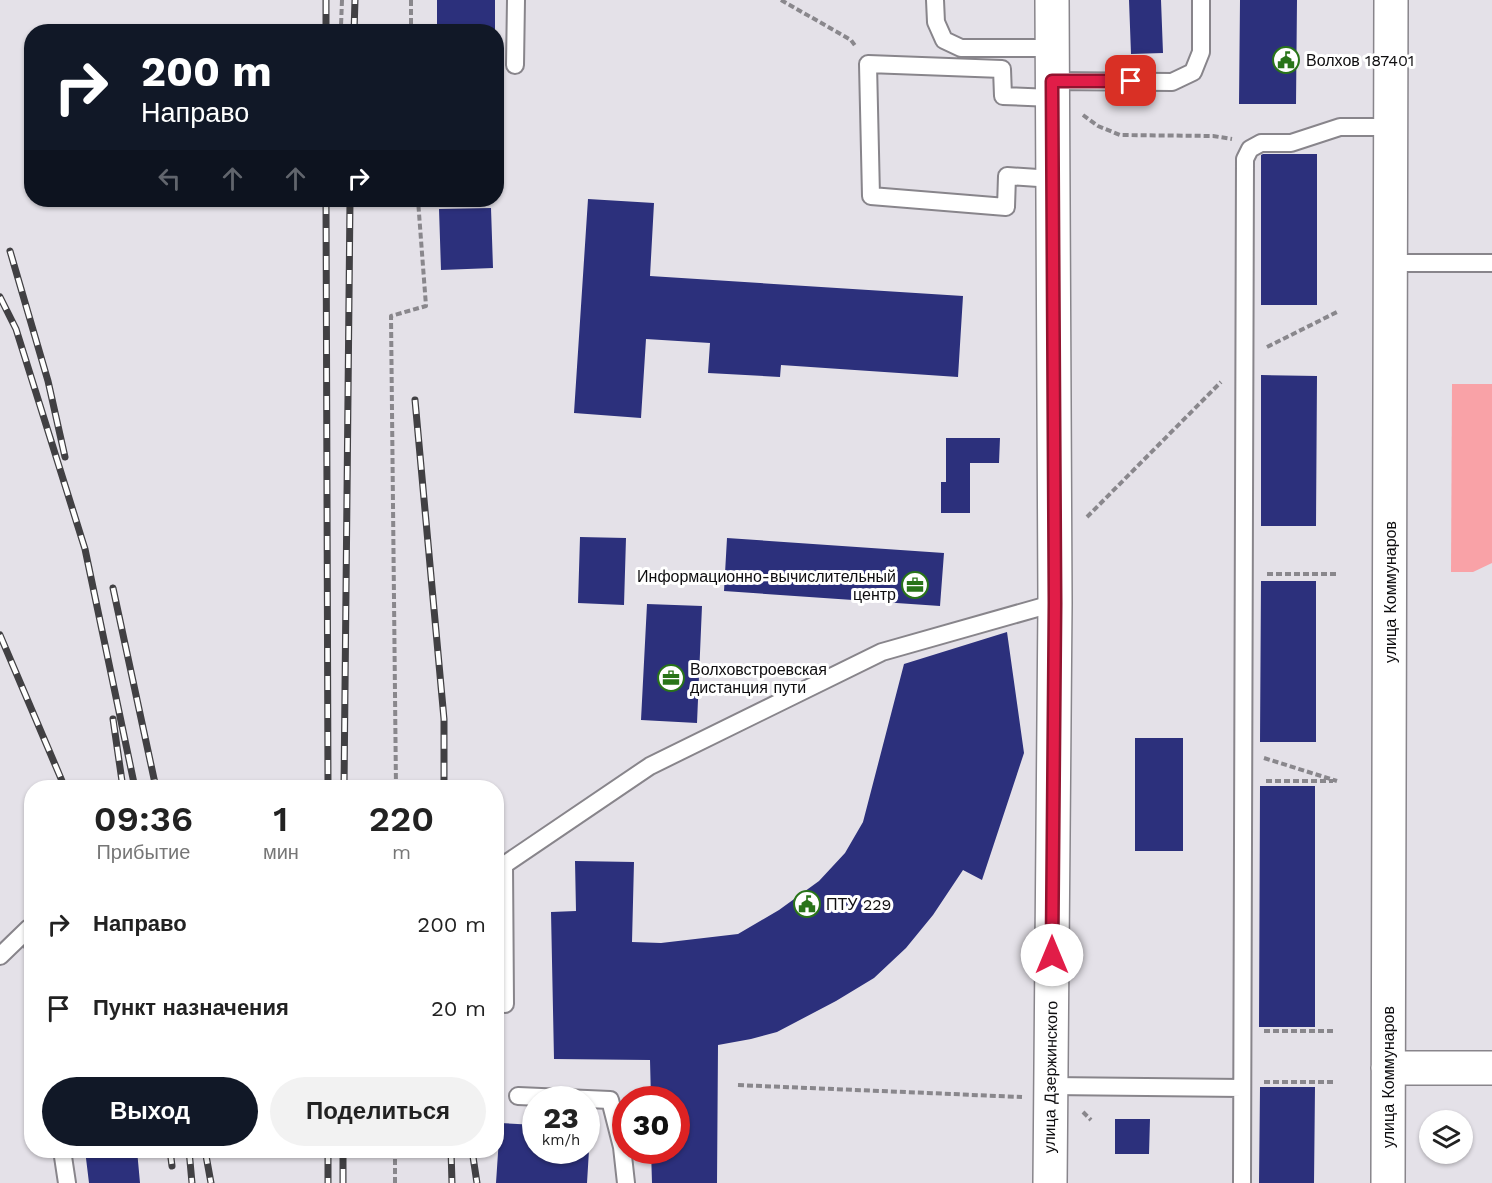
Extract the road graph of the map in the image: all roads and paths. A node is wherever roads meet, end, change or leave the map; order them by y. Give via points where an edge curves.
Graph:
1 (342, 0) edge
2 (411, 0) edge
3 (516, 0) edge
4 (781, 0) edge
5 (935, 0) edge
6 (1052, 0) edge
7 (1201, 0) edge
8 (1391, 0) edge
9 (341, 24) edge
10 (411, 24) edge
11 (1052, 48) junction
12 (868, 64) junction
13 (515, 65) dead end
14 (1061, 97) junction
15 (1391, 127) junction
16 (1250, 148) junction
17 (1053, 179) junction
18 (419, 207) edge
19 (1390, 262) junction
20 (1492, 263) edge
21 (1339, 311) dead end
22 (1244, 358) junction
23 (1084, 519) dead end
24 (1244, 574) junction
25 (1338, 574) dead end
26 (1055, 603) junction
27 (1243, 751) junction
28 (396, 780) edge
29 (1243, 781) junction
30 (24, 933) edge
31 (0, 956) edge
32 (505, 1004) dead end
33 (1243, 1031) junction
34 (1336, 1031) dead end
35 (1388, 1068) junction
36 (1492, 1068) edge
37 (1336, 1082) dead end
38 (738, 1085) dead end
39 (1242, 1085) junction
40 (1038, 1092) junction
41 (518, 1096) dead end
42 (63, 1158) edge
43 (395, 1158) edge
44 (67, 1183) edge
45 (395, 1183) edge
46 (626, 1183) edge
47 (1050, 1183) edge
48 (1242, 1183) edge
49 (1388, 1183) edge

1 - 9 path
2 - 10 path
3 - 13 lane
4 - 12 path via 850,40
5 - 11 lane via 936,22 944,40 961,48
6 - 11 street, улица Дзержинского
7 - 14 lane via 1201,52 1193,72 1172,81
8 - 15 street, улица Коммунаров
11 - 14 street, улица Дзержинского
12 - 14 lane via 1002,69 1003,96
12 - 17 lane via 871,196 1006,207 1006,176
14 - 16 path via 1098,126 1120,135 1213,136
14 - 17 street, улица Дзержинского
15 - 16 lane via 1340,127 1291,143 1261,143
15 - 19 street, улица Коммунаров
16 - 22 lane via 1245,159
17 - 26 street, улица Дзержинского
18 - 28 path via 426,306 390,316
19 - 20 lane
19 - 35 street, улица Коммунаров
21 - 22 path
22 - 23 path
22 - 24 lane
24 - 25 path
24 - 27 lane
26 - 32 lane via 882,652 650,766 504,865
26 - 40 street, улица Дзержинского
27 - 29 lane
27 - 29 path via 1337,781
29 - 33 lane
30 - 31 lane
33 - 34 path
33 - 39 lane
35 - 36 street
35 - 49 street, улица Коммунаров
37 - 39 path
38 - 40 path
39 - 40 lane
39 - 48 lane
40 - 47 street, улица Дзержинского
41 - 46 lane via 610,1100
42 - 44 lane
43 - 45 path

